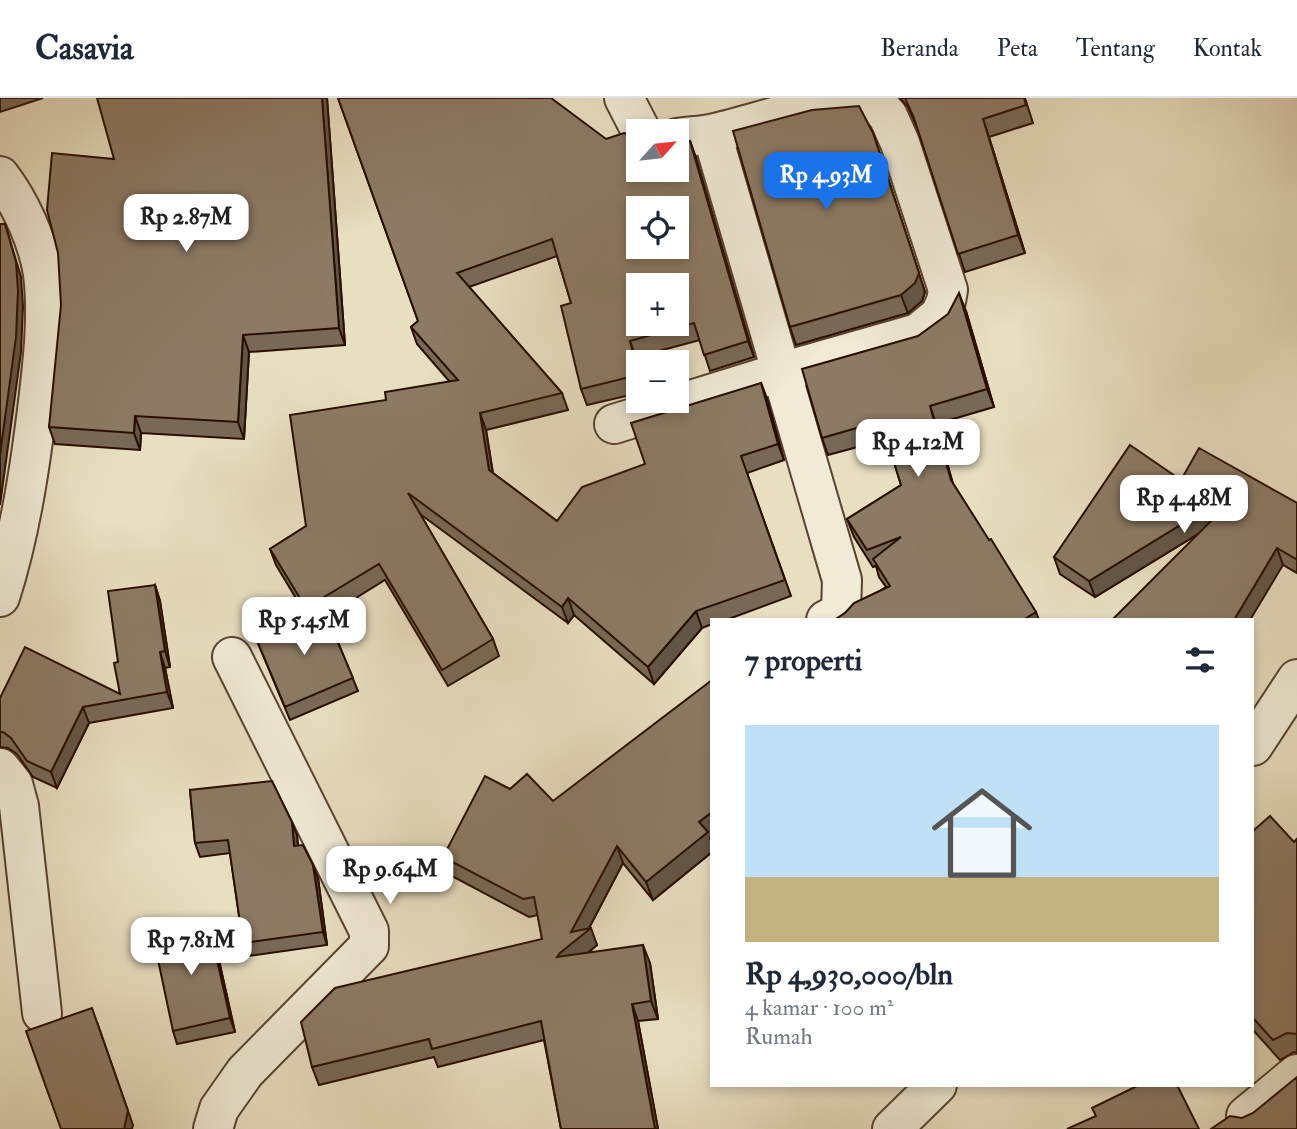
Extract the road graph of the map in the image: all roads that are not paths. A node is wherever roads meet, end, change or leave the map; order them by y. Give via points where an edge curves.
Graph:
1 (624, 98) edge
2 (635, 119) edge
3 (694, 136) edge
4 (0, 176) edge
5 (781, 372) junction
6 (614, 424) dead end
7 (0, 597) edge
8 (830, 618) edge
9 (232, 657) dead end
10 (1297, 679) edge
11 (1254, 744) edge
12 (0, 768) edge
13 (42, 1013) dead end
14 (1297, 1074) edge
15 (935, 1087) edge
16 (1246, 1116) edge
17 (213, 1129) edge
18 (892, 1129) edge

1 - 2 street
3 - 5 street
3 - 5 street via 851,99 875,102 888,116 900,143 948,290 940,315 918,333
4 - 7 street via 25,215 43,272 45,343 32,450
5 - 6 street
5 - 8 street via 842,580 841,612
9 - 17 street via 369,931 369,946 245,1072 219,1109
10 - 11 street
12 - 13 street via 13,785 19,806
14 - 16 street
15 - 18 street

